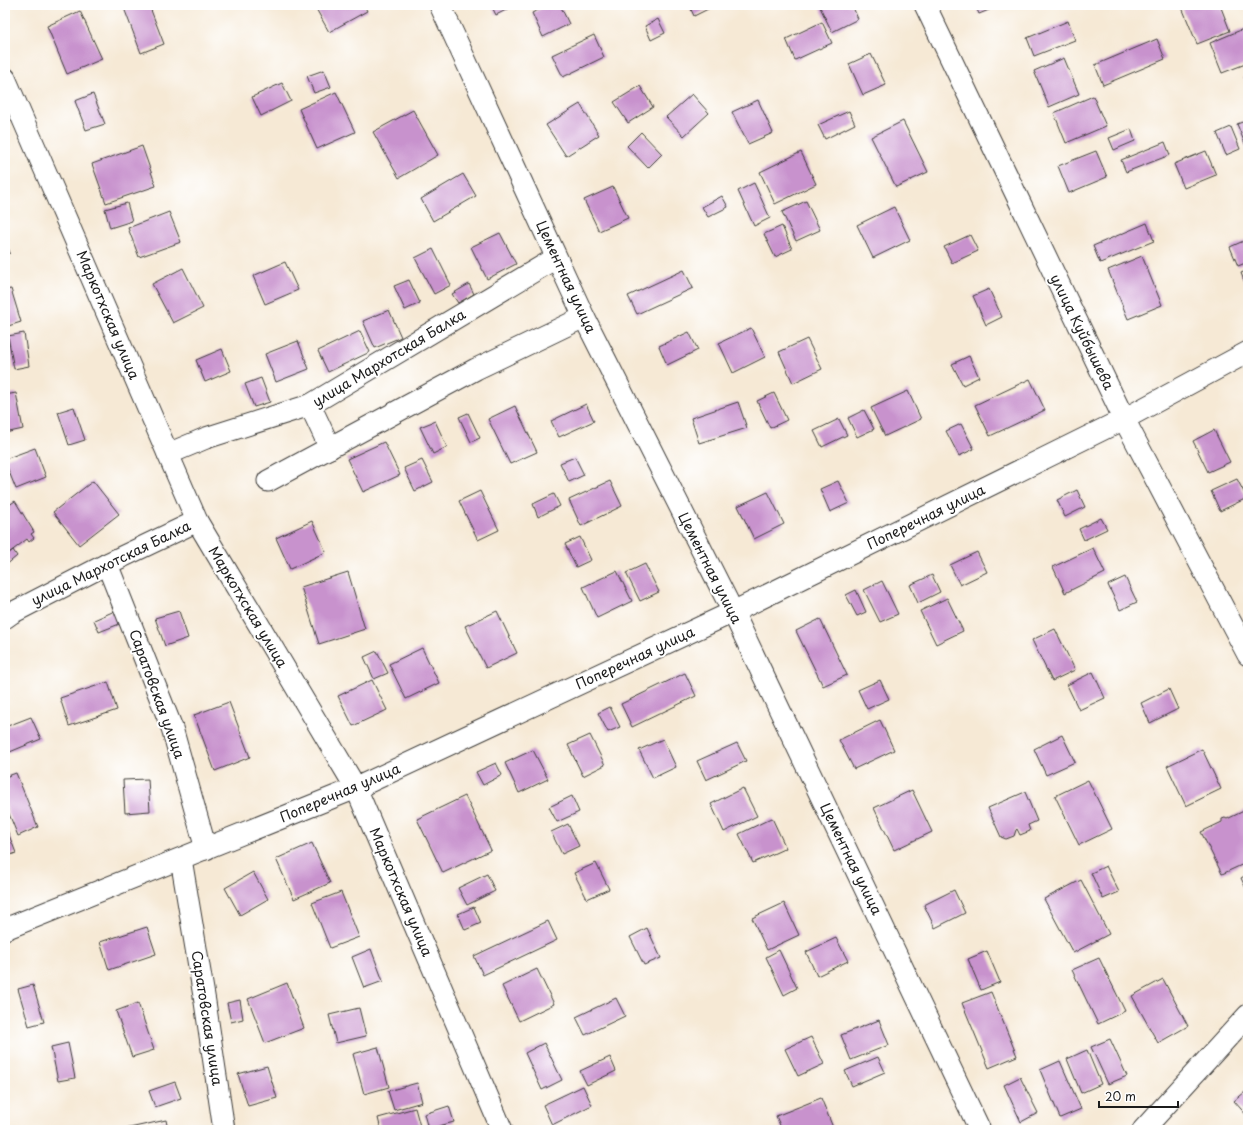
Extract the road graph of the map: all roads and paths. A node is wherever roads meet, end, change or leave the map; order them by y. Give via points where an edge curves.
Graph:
1 (440, 5) edge
2 (925, 5) edge
3 (5, 78) edge
4 (556, 258) junction
5 (584, 317) junction
6 (1248, 352) edge
7 (310, 406) junction
8 (1124, 419) junction
9 (330, 448) junction
10 (168, 454) junction
11 (268, 481) dead end
12 (197, 521) junction
13 (108, 564) junction
14 (733, 612) junction
15 (5, 618) edge
16 (1248, 655) edge
17 (356, 788) junction
18 (206, 849) junction
19 (181, 859) junction
20 (5, 929) edge
21 (1248, 1016) edge
22 (224, 1130) edge
23 (502, 1130) edge
24 (980, 1130) edge
25 (1143, 1130) edge

1 - 4 street, Цементная улица
2 - 8 street, улица Куйбышева
3 - 10 street, Маркотхская улица
4 - 5 street, Цементная улица
4 - 7 street, улица Мархотская Балка
5 - 9 street via 476,370
5 - 14 street, Цементная улица
6 - 8 street, Поперечная улица
7 - 9 street
7 - 10 street, улица Мархотская Балка via 206,438
8 - 14 street, Поперечная улица
8 - 16 street, улица Куйбышева
9 - 11 street
10 - 12 street, Маркотхская улица
12 - 13 street, улица Мархотская Балка
12 - 17 street, Маркотхская улица
13 - 15 street, улица Мархотская Балка via 12,612
13 - 18 street, Саратовская улица via 172,728
14 - 17 street, Поперечная улица
14 - 24 street, Цементная улица
17 - 18 street, Поперечная улица
17 - 23 street, Маркотхская улица
18 - 19 street, Поперечная улица
19 - 20 street, Поперечная улица
19 - 22 street, Саратовская улица
21 - 25 street

